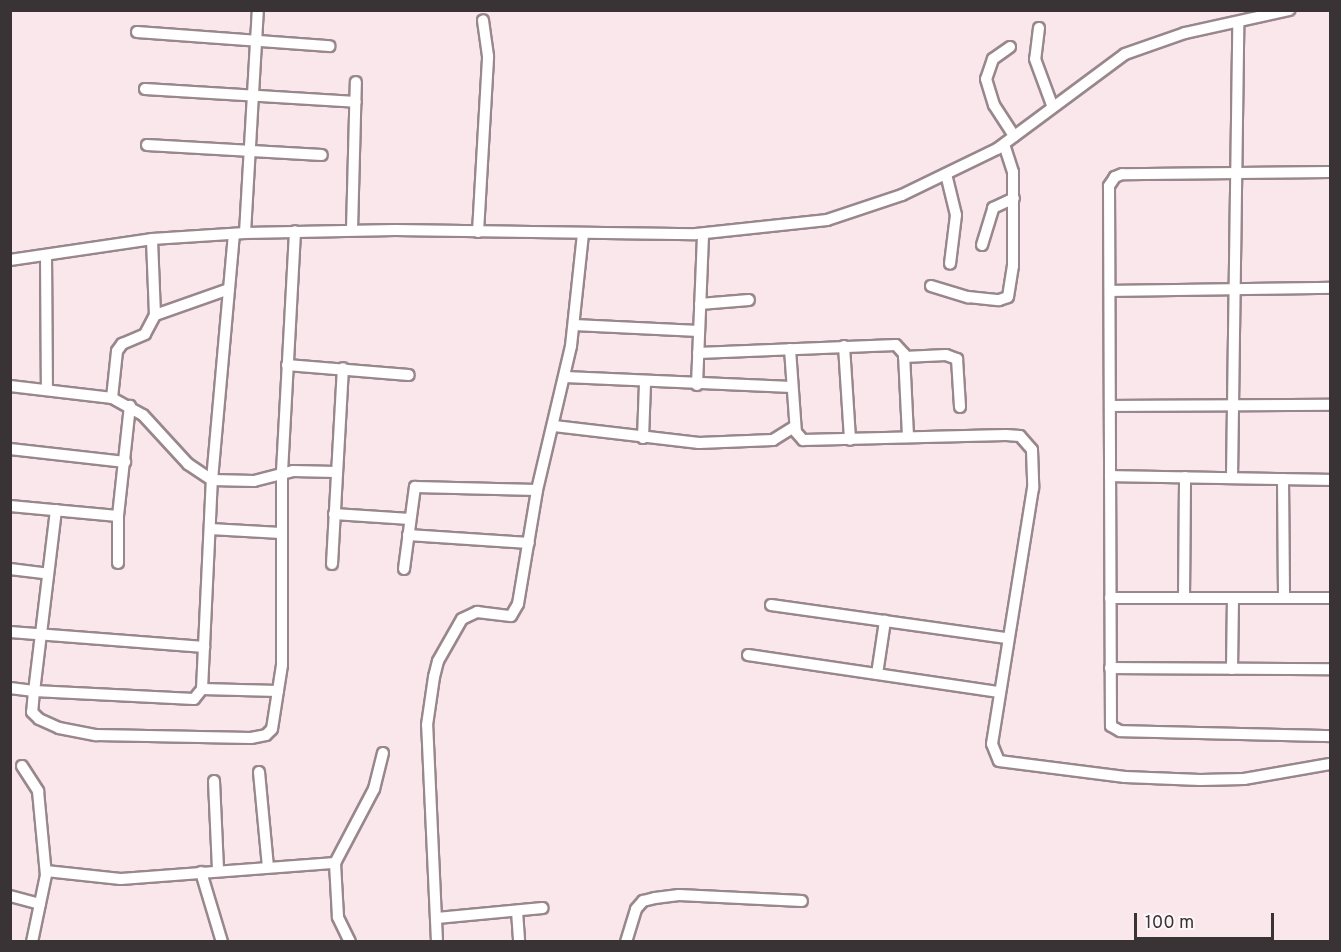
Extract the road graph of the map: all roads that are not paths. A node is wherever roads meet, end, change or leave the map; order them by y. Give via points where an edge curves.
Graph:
1 (258, 10) edge
2 (1289, 10) edge
3 (483, 20) dead end
4 (1238, 22) junction
5 (1039, 28) dead end
6 (137, 32) dead end
7 (256, 41) junction
8 (329, 46) dead end
9 (1010, 47) dead end
10 (356, 82) dead end
11 (145, 89) dead end
12 (253, 95) junction
13 (356, 102) junction
14 (1052, 105) junction
15 (1014, 136) junction
16 (1004, 144) junction
17 (147, 145) dead end
18 (250, 151) junction
19 (322, 155) dead end
20 (1236, 172) junction
21 (1330, 172) edge
22 (946, 174) junction
23 (1014, 198) junction
24 (295, 231) junction
25 (352, 231) junction
26 (478, 232) junction
27 (239, 234) junction
28 (583, 234) junction
29 (703, 234) junction
30 (152, 239) junction
31 (982, 245) dead end
32 (46, 255) junction
33 (10, 260) edge
34 (950, 264) dead end
35 (931, 286) dead end
36 (1235, 288) junction
37 (1330, 288) edge
38 (229, 289) junction
39 (1111, 291) junction
40 (749, 300) dead end
41 (700, 304) junction
42 (155, 315) junction
43 (574, 325) junction
44 (699, 331) junction
45 (844, 346) junction
46 (790, 349) junction
47 (698, 353) junction
48 (904, 357) junction
49 (287, 365) junction
50 (343, 368) junction
51 (409, 375) dead end
52 (565, 378) junction
53 (645, 382) junction
54 (697, 385) junction
55 (10, 386) edge
56 (792, 387) junction
57 (47, 390) junction
58 (112, 398) junction
59 (1233, 405) junction
60 (1330, 405) edge
61 (130, 406) junction
62 (1110, 406) junction
63 (960, 407) dead end
64 (554, 426) junction
65 (795, 426) junction
66 (908, 437) junction
67 (643, 438) junction
68 (850, 440) junction
69 (10, 448) edge
70 (125, 462) junction
71 (282, 472) junction
72 (336, 472) junction
73 (1110, 476) junction
74 (1185, 477) junction
75 (1232, 478) junction
76 (1283, 479) junction
77 (212, 480) junction
78 (1330, 480) edge
79 (537, 490) junction
80 (10, 506) edge
81 (56, 510) junction
82 (334, 513) junction
83 (118, 516) junction
84 (410, 519) junction
85 (210, 529) junction
86 (281, 533) junction
87 (408, 535) junction
88 (529, 543) junction
89 (118, 563) dead end
90 (332, 564) dead end
91 (10, 569) edge
92 (404, 569) dead end
93 (48, 574) junction
94 (1110, 598) junction
95 (1184, 598) junction
96 (1233, 598) junction
97 (1284, 598) junction
98 (1330, 598) edge
99 (771, 604) dead end
100 (885, 621) junction
101 (10, 632) edge
102 (41, 635) junction
103 (1007, 638) junction
104 (204, 647) junction
105 (748, 655) dead end
106 (1110, 668) junction
107 (1233, 669) junction
108 (1330, 669) edge
109 (877, 674) junction
110 (10, 688) edge
111 (202, 689) junction
112 (34, 691) junction
113 (278, 691) junction
114 (999, 692) junction
115 (1330, 736) edge
116 (382, 753) dead end
117 (1330, 764) edge
118 (22, 766) dead end
119 (259, 772) dead end
120 (214, 781) dead end
121 (335, 863) junction
122 (268, 867) junction
123 (218, 870) junction
124 (46, 871) junction
125 (201, 872) junction
126 (10, 896) edge
127 (802, 901) dead end
128 (40, 904) junction
129 (543, 908) dead end
130 (517, 911) junction
131 (437, 918) junction
132 (32, 942) edge
133 (222, 942) edge
134 (350, 942) edge
135 (437, 942) edge
136 (519, 942) edge
137 (626, 942) edge

1 - 7 street
2 - 4 street
3 - 26 street via 488,56
4 - 14 street via 1185,33 1125,54
4 - 20 street
5 - 14 street via 1035,59
6 - 7 street
7 - 8 street
7 - 12 street
9 - 15 street via 993,59 987,79 994,105
10 - 13 street
11 - 12 street
12 - 13 street
12 - 18 street
13 - 25 street
14 - 15 street
15 - 16 street
16 - 22 street
16 - 23 street via 1013,172
17 - 18 street
18 - 19 street
18 - 27 street
20 - 21 street
20 - 36 street
20 - 39 street via 1122,174 1111,181
22 - 29 street via 902,195 827,220
22 - 34 street via 956,214
23 - 31 street via 993,208
23 - 35 street via 1008,297 968,297
24 - 25 street
24 - 27 street
24 - 49 street
25 - 26 street
26 - 28 street
27 - 30 street
27 - 38 street
28 - 29 street
28 - 43 street
29 - 41 street
30 - 32 street
30 - 42 street
32 - 33 street
32 - 57 street
36 - 37 street
36 - 39 street
36 - 59 street
38 - 42 street
38 - 77 street
39 - 62 street
40 - 41 street
41 - 44 street
42 - 58 street via 145,334 122,344 117,351
43 - 44 street
43 - 52 street
44 - 47 street
45 - 46 street
45 - 48 street via 890,344 901,349
45 - 68 street
46 - 47 street
46 - 56 street
47 - 54 street
48 - 63 street via 946,355 957,359
48 - 66 street
49 - 50 street
49 - 71 street
50 - 51 street
50 - 72 street
52 - 53 street
52 - 64 street
53 - 54 street
53 - 67 street
54 - 56 street
55 - 57 street
56 - 65 street
57 - 58 street
58 - 61 street
59 - 60 street
59 - 62 street
59 - 75 street
61 - 70 street
61 - 77 street via 188,464
62 - 73 street
64 - 67 street
64 - 79 street
65 - 67 street via 773,440 759,442
65 - 68 street via 803,440
66 - 68 street
66 - 103 street via 1020,436 1032,450 1033,488
69 - 70 street
70 - 83 street
71 - 72 street
71 - 77 street via 254,481
71 - 86 street
72 - 82 street
73 - 74 street
73 - 94 street
74 - 75 street
74 - 95 street
75 - 76 street
76 - 78 street
76 - 97 street
77 - 85 street
79 - 84 street via 419,485 413,492
79 - 88 street
80 - 81 street
81 - 83 street
81 - 93 street
82 - 84 street
82 - 90 street
83 - 89 street
84 - 87 street
85 - 86 street
85 - 104 street
86 - 113 street
87 - 88 street
87 - 92 street
88 - 131 street via 515,612 503,618 469,614 438,661 427,725
91 - 93 street
93 - 102 street
94 - 95 street
94 - 106 street
95 - 96 street
96 - 97 street
96 - 107 street
97 - 98 street
99 - 100 street
100 - 103 street
100 - 109 street
101 - 102 street
102 - 104 street
102 - 112 street
103 - 114 street
104 - 111 street
105 - 109 street
106 - 107 street
106 - 115 street via 1110,718 1114,730
107 - 108 street
109 - 114 street
110 - 112 street
111 - 112 street via 195,699 187,701
111 - 113 street
112 - 113 street via 34,716 59,728 96,735 251,738 266,735 272,729
114 - 117 street via 992,744 999,761 1008,765 1200,780 1245,779
116 - 121 street via 372,794
118 - 124 street via 38,791
119 - 122 street
120 - 123 street
121 - 122 street
121 - 134 street via 338,917
122 - 123 street
123 - 125 street
124 - 125 street via 121,879
124 - 128 street
125 - 133 street
126 - 128 street
127 - 137 street via 679,895 655,898 643,901 636,909
128 - 132 street
129 - 130 street
130 - 131 street
130 - 136 street
131 - 135 street

